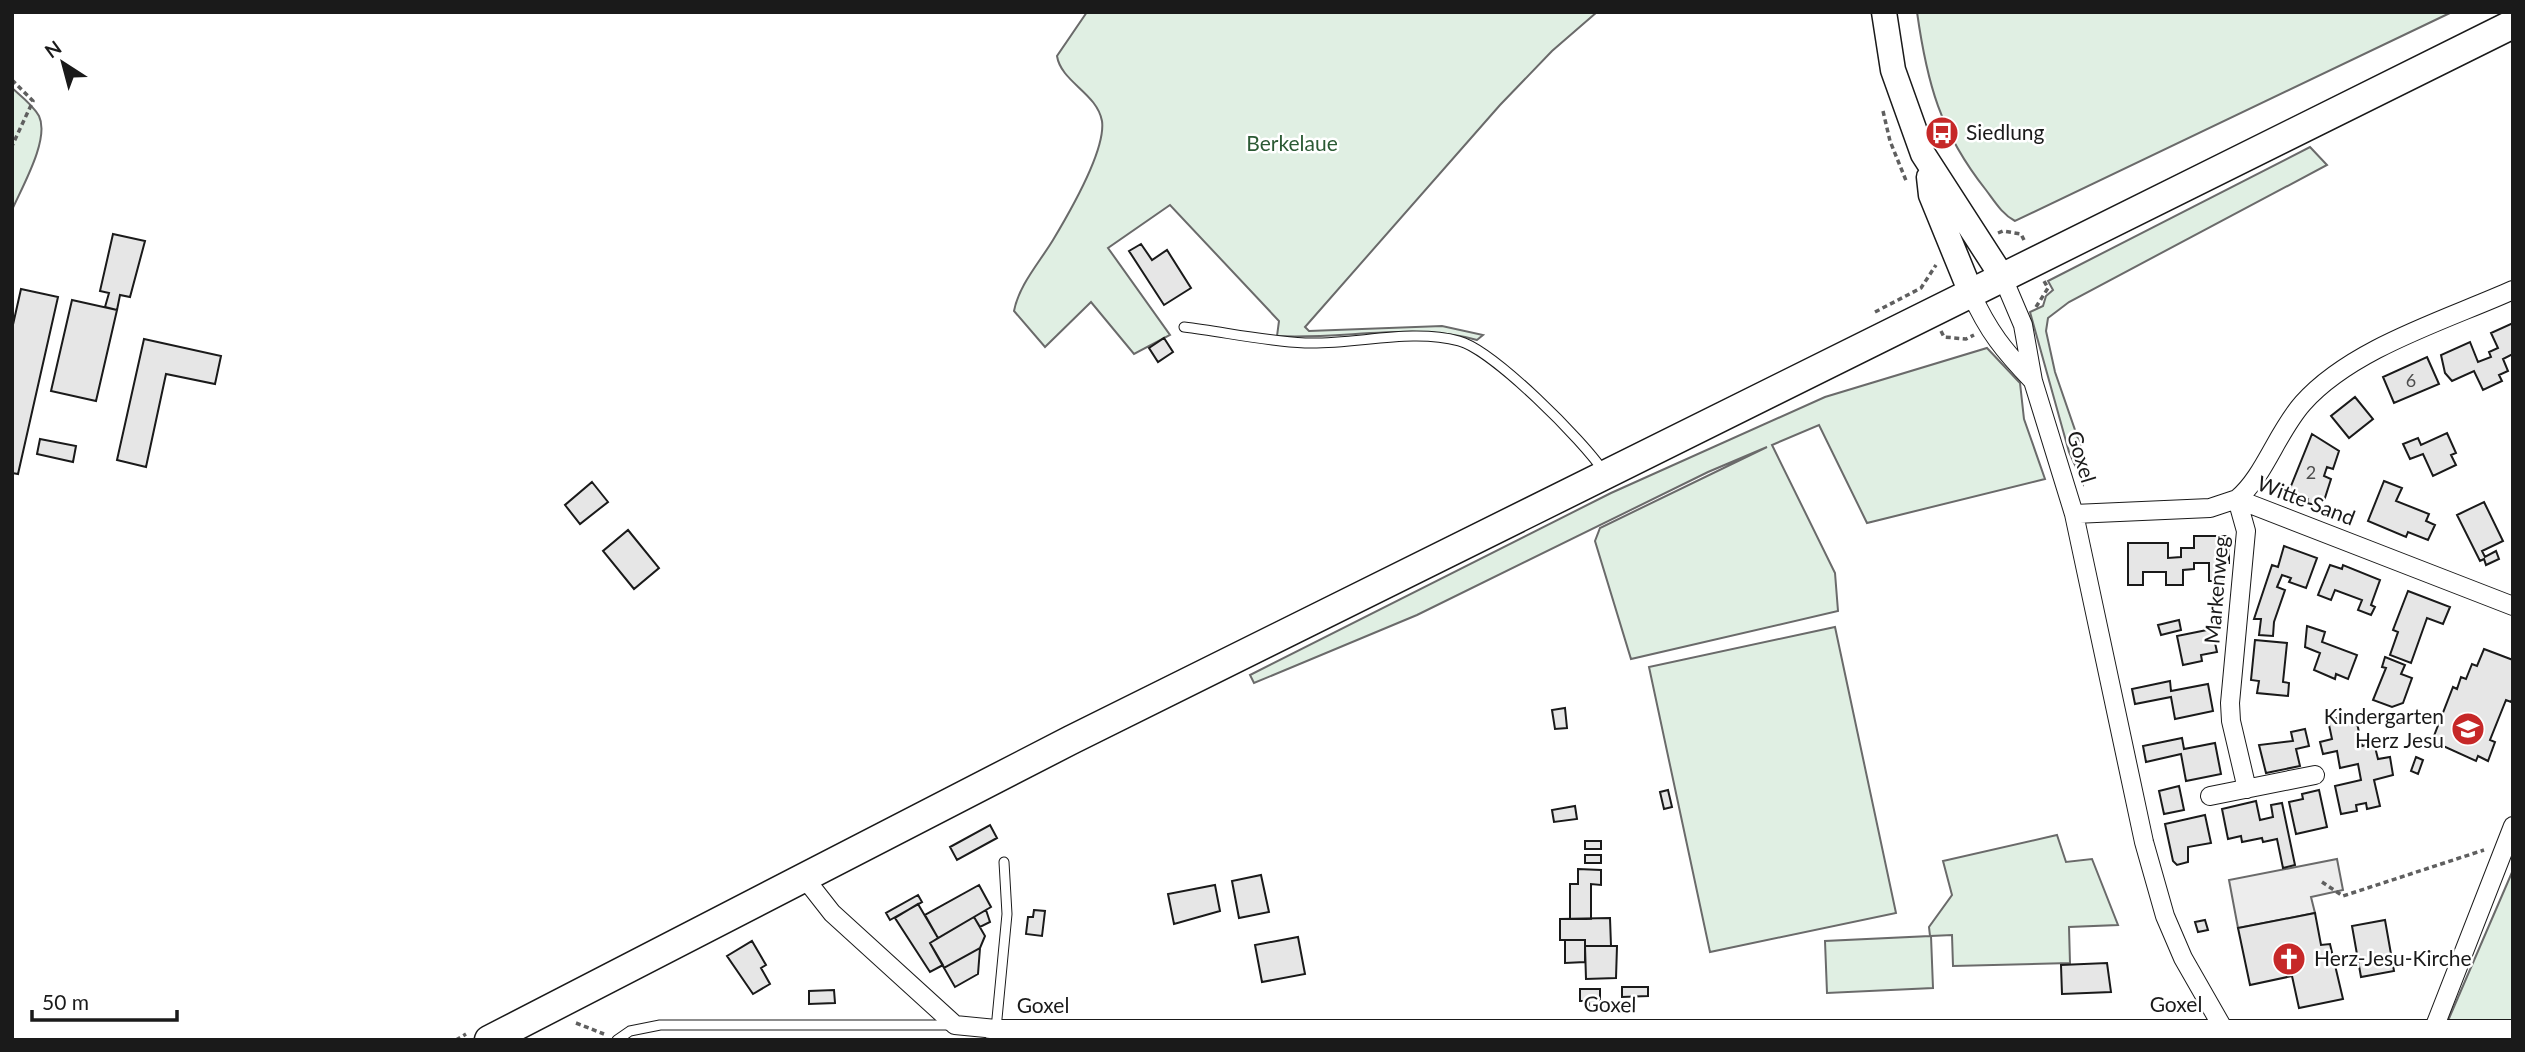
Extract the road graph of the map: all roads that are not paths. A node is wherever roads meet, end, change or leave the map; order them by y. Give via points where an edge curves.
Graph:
1 (1884, 12) edge
2 (2513, 24) edge
3 (1928, 166) junction
4 (2003, 278) junction
5 (2513, 290) edge
6 (1971, 293) junction
7 (1184, 327) dead end
8 (2033, 381) junction
9 (1606, 476) junction
10 (2237, 499) junction
11 (2074, 514) junction
12 (2513, 606) edge
13 (2315, 775) dead end
14 (2247, 789) junction
15 (2210, 796) dead end
16 (2513, 826) edge
17 (1004, 862) dead end
18 (803, 876) junction
19 (955, 1025) junction
20 (2223, 1028) junction
21 (2513, 1029) edge
22 (995, 1034) edge
23 (2432, 1034) edge
24 (489, 1040) edge
25 (617, 1040) edge

1 - 3 street via 1893,70
2 - 4 main road
3 - 4 street
3 - 6 street via 1931,195
4 - 6 main road
4 - 8 street, Goxel via 2023,325
5 - 10 street via 2376,350 2320,386 2284,427 2254,482
6 - 8 street, Goxel via 2000,348
6 - 9 main road
7 - 9 lane via 1306,343 1459,341 1480,350 1569,429
8 - 11 street, Goxel
9 - 18 main road
10 - 11 street, Witte Sand via 2210,508
10 - 12 street, Witte Sand
10 - 14 street, Markenweg via 2246,531 2230,702
11 - 20 street, Goxel via 2144,842 2165,916
13 - 14 street
14 - 15 street
16 - 23 street
17 - 22 lane via 1007,914
18 - 19 street via 832,913
18 - 24 main road
19 - 22 street, Goxel
19 - 25 lane via 660,1025 630,1031
20 - 22 street, Goxel
20 - 23 street, Goxel
21 - 23 street, Goxel

